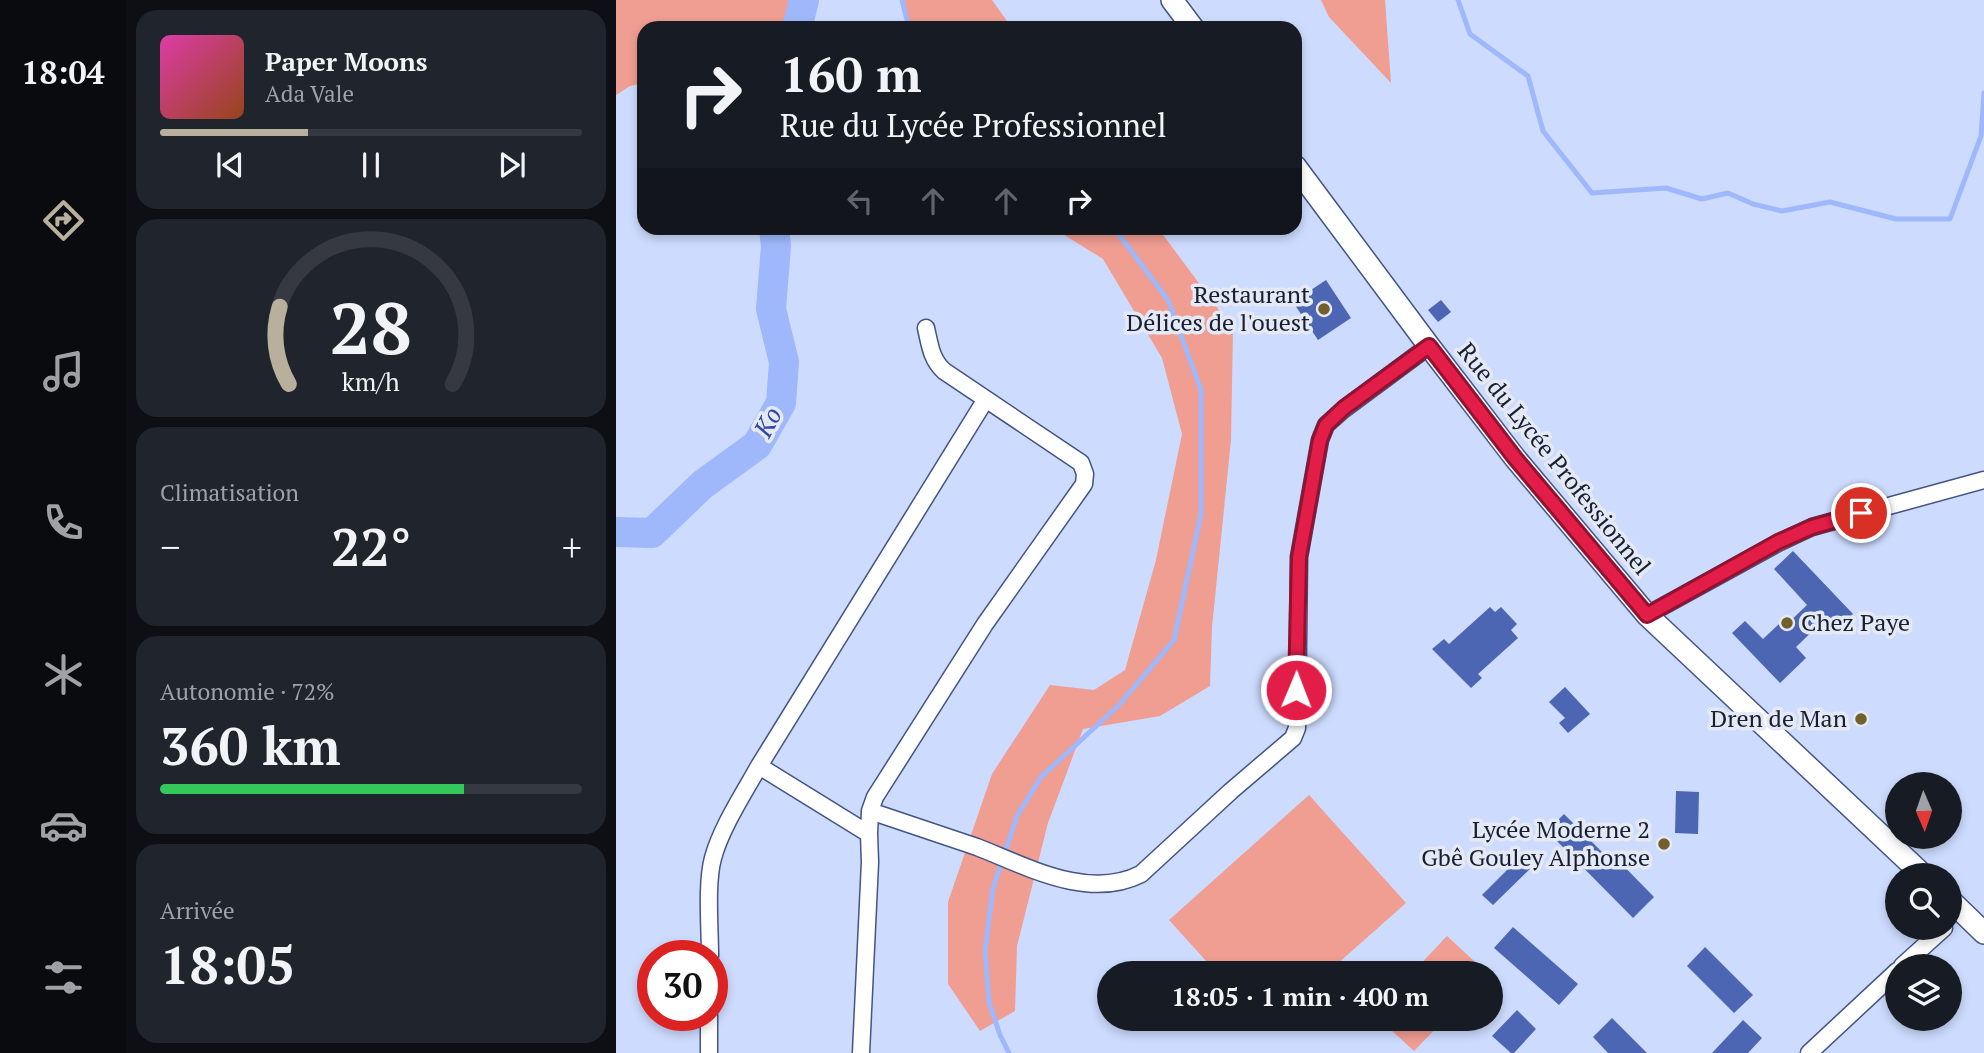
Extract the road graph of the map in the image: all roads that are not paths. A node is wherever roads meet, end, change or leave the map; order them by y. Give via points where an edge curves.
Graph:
1 (1172, 0) edge
2 (1188, 21) edge
3 (1302, 175) edge
4 (926, 328) dead end
5 (1429, 346) junction
6 (986, 399) junction
7 (1984, 480) edge
8 (1647, 615) junction
9 (759, 766) junction
10 (870, 811) junction
11 (869, 834) junction
12 (1910, 863) edge
13 (1962, 917) edge
14 (1984, 933) edge
15 (710, 940) edge
16 (1931, 940) edge
17 (1915, 954) edge
18 (1885, 982) edge
19 (709, 1031) edge
20 (709, 1053) edge
21 (861, 1053) edge
22 (1809, 1053) edge

1 - 2 main road
3 - 5 main road, Rue du Lycée Professionnel
4 - 6 street via 936,363
5 - 8 main road, Rue du Lycée Professionnel via 1515,458
5 - 10 street via 1344,408 1326,425 1320,440 1299,557 1297,728 1293,738 1141,874 1109,883 1077,882
6 - 9 street
6 - 10 street via 1082,463 1084,484 985,624
7 - 8 street via 1812,527
8 - 12 main road, Rue du Lycée Professionnel
9 - 11 street
9 - 15 street via 713,858
10 - 11 street
11 - 21 street
13 - 14 main road
16 - 17 street
18 - 22 street
19 - 20 street

